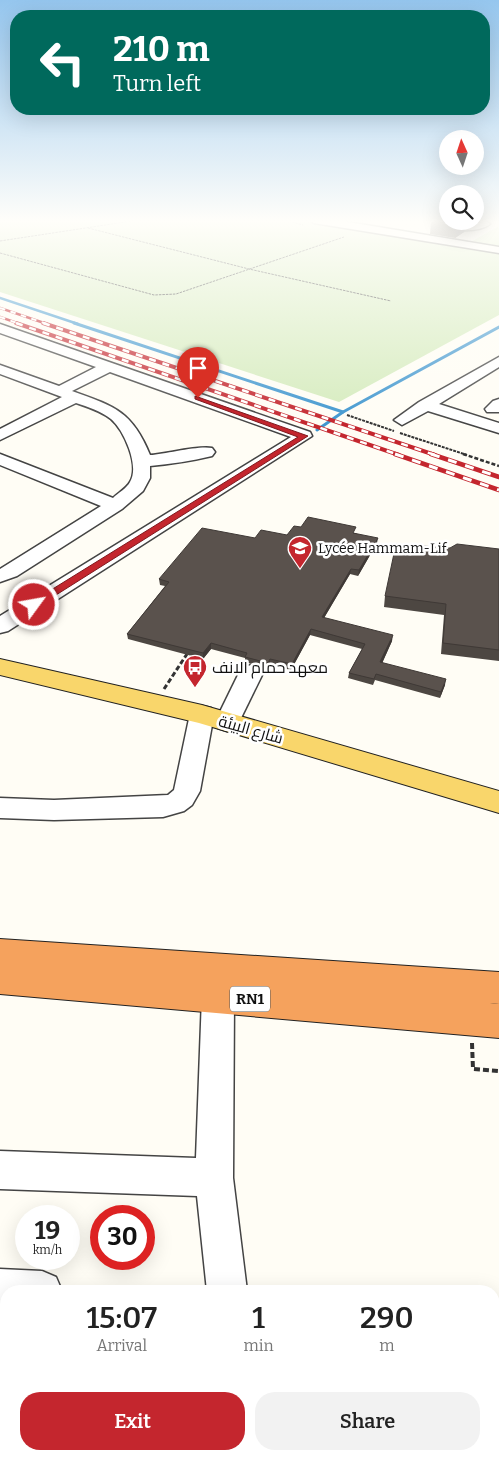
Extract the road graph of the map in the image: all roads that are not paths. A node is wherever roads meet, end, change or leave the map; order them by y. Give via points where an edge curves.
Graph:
1 (0, 328) edge
2 (499, 361) edge
3 (110, 366) junction
4 (0, 369) edge
5 (68, 394) junction
6 (444, 394) junction
7 (462, 400) dead end
8 (425, 405) junction
9 (493, 407) edge
10 (463, 417) junction
11 (402, 420) dead end
12 (499, 428) edge
13 (0, 435) edge
14 (206, 452) dead end
15 (0, 459) edge
16 (141, 461) junction
17 (115, 505) junction
18 (0, 576) edge
19 (0, 626) edge
20 (0, 667) edge
21 (251, 673) dead end
22 (214, 718) junction
23 (499, 802) edge
24 (0, 808) edge
25 (0, 954) edge
26 (0, 978) edge
27 (499, 988) edge
28 (218, 997) junction
29 (485, 1019) edge
30 (0, 1170) edge
31 (214, 1178) junction
32 (226, 1285) edge

1 - 3 street
2 - 6 street
3 - 5 street
3 - 19 street via 304,436
4 - 5 street
5 - 13 street
5 - 16 street via 119,417
6 - 7 street
6 - 8 street
8 - 10 street
8 - 11 street
9 - 10 street
10 - 12 street
14 - 16 street
15 - 17 street
16 - 17 street via 141,478 137,487
17 - 18 street
20 - 22 main road, شارع البيئة
21 - 22 street
22 - 23 main road, شارع البيئة
22 - 24 street via 187,792 183,800 174,804 54,810
25 - 27 highway, RN1
26 - 28 highway, RN1
28 - 29 highway, RN1
28 - 31 street
30 - 31 street
31 - 32 street

